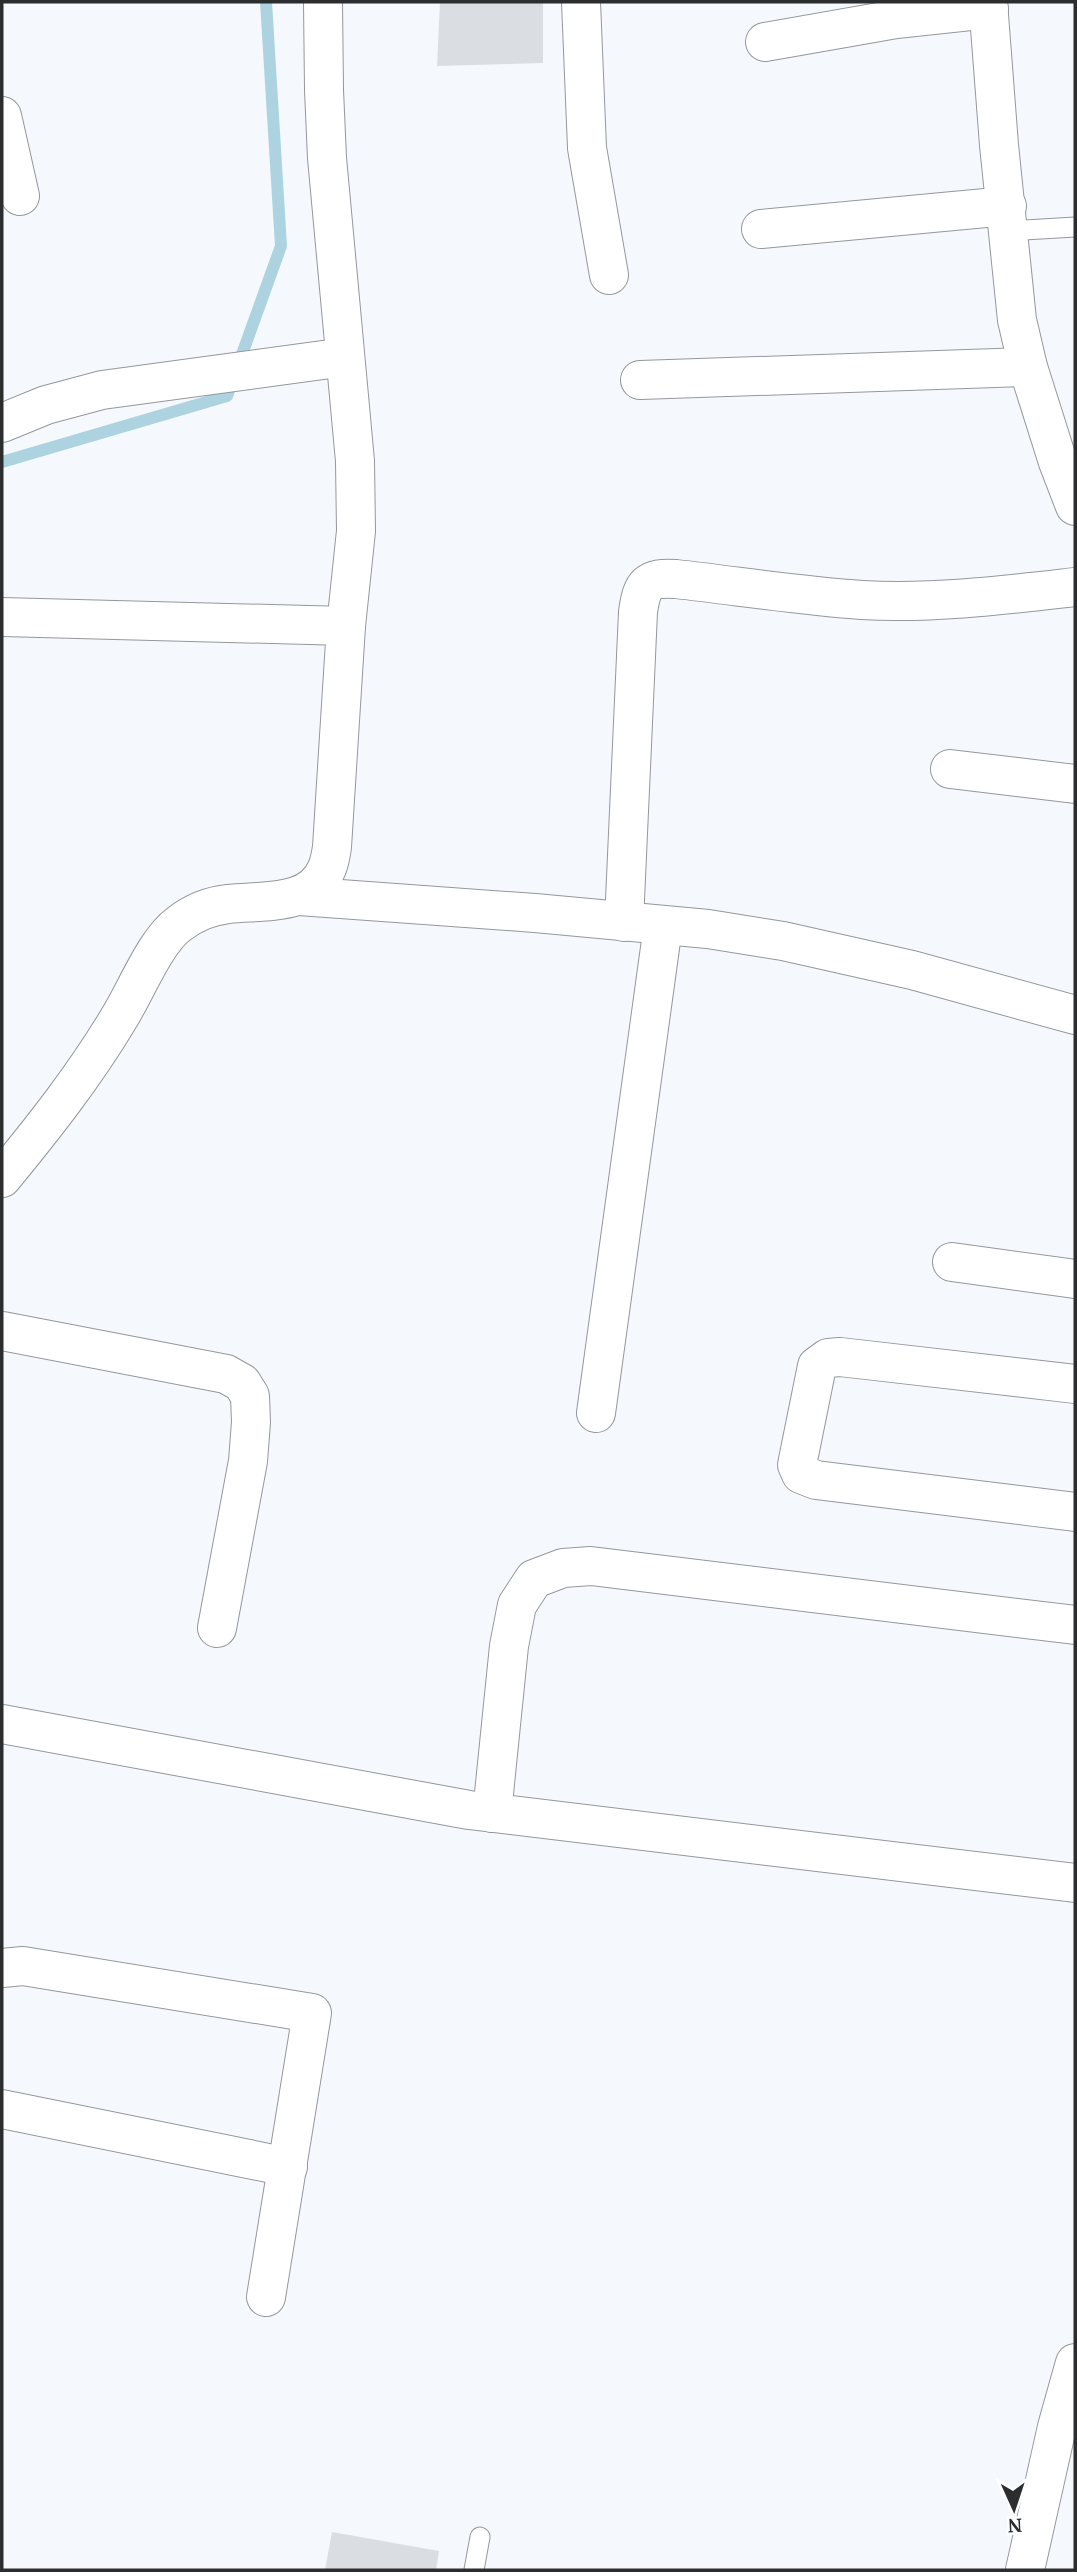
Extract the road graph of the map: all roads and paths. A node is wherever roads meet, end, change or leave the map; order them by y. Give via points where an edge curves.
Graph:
1 (323, 2) edge
2 (581, 2) edge
3 (988, 5) edge
4 (765, 42) dead end
5 (2, 116) edge
6 (20, 196) dead end
7 (1007, 218) junction
8 (1075, 227) edge
9 (761, 229) dead end
10 (609, 275) dead end
11 (345, 358) junction
12 (1028, 367) junction
13 (640, 380) dead end
14 (2, 423) edge
15 (1073, 493) edge
16 (1075, 587) edge
17 (2, 617) edge
18 (346, 626) junction
19 (950, 769) dead end
20 (1075, 784) edge
21 (299, 896) junction
22 (624, 922) junction
23 (663, 926) junction
24 (1075, 1015) edge
25 (2, 1178) edge
26 (952, 1262) dead end
27 (1075, 1279) edge
28 (2, 1331) edge
29 (1075, 1384) edge
30 (596, 1413) dead end
31 (1075, 1512) edge
32 (1075, 1625) edge
33 (217, 1628) dead end
34 (2, 1724) edge
35 (492, 1813) junction
36 (1075, 1883) edge
37 (2, 1968) edge
38 (2, 2109) edge
39 (288, 2167) junction
40 (266, 2297) dead end
41 (1075, 2363) edge
42 (480, 2537) dead end
43 (474, 2570) edge
44 (1025, 2570) edge

1 - 11 street via 327,158
2 - 10 street via 587,148
3 - 4 street
3 - 7 street
5 - 6 street
7 - 8 lane
7 - 9 street
7 - 12 street via 1017,320
11 - 14 street via 102,390
11 - 18 street via 356,531
12 - 13 street
12 - 15 street
16 - 22 street via 863,600 676,579 650,581 643,589 639,612
17 - 18 street
18 - 21 street via 332,847 326,870
19 - 20 street
21 - 22 street
21 - 25 street via 226,904 176,925 78,1081
22 - 23 street
23 - 24 street via 783,941 912,970
23 - 30 street
26 - 27 street
28 - 33 street via 226,1374 242,1383 250,1396 248,1461
29 - 31 street via 828,1358 817,1366 797,1465 801,1475 816,1480
32 - 35 street via 591,1566 563,1568 534,1579 517,1605
34 - 35 street
35 - 36 street
37 - 39 street via 23,1966 312,2013
38 - 39 street
39 - 40 street
41 - 44 street
42 - 43 lane

